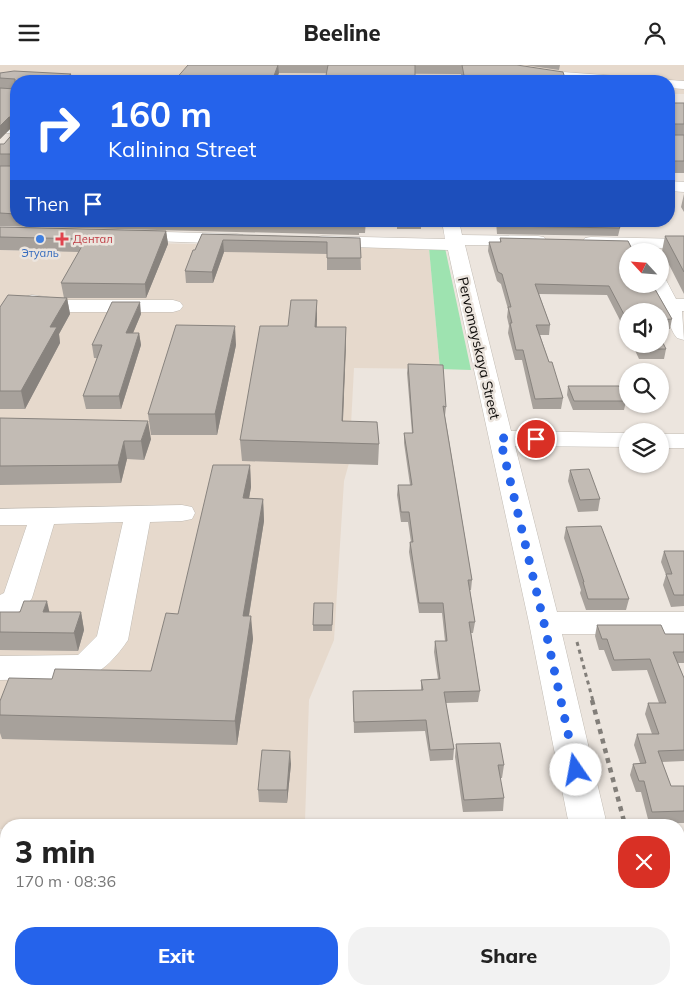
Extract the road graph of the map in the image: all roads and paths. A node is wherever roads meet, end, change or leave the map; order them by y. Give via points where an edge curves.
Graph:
1 (512, 69) edge
2 (549, 75) edge
3 (10, 139) edge
4 (5, 145) edge
5 (109, 235) edge
6 (453, 235) edge
7 (258, 239) edge
8 (307, 241) edge
9 (552, 242) edge
10 (572, 242) edge
11 (684, 244) edge
12 (619, 245) edge
13 (669, 245) edge
14 (667, 293) edge
15 (32, 301) edge
16 (676, 305) edge
17 (173, 306) dead end
18 (684, 334) edge
19 (500, 438) junction
20 (619, 440) edge
21 (669, 441) edge
22 (684, 441) edge
23 (182, 513) dead end
24 (138, 514) junction
25 (43, 516) junction
26 (0, 517) edge
27 (0, 609) edge
28 (558, 623) junction
29 (684, 623) edge
30 (0, 668) edge
31 (587, 819) edge
32 (623, 819) edge

1 - 2 street
3 - 4 street
5 - 7 street
6 - 8 street
6 - 9 street
6 - 19 street, Pervomayskaya Street
10 - 12 street
11 - 13 street
14 - 16 street
15 - 17 street via 68,306
16 - 18 street
19 - 20 street
19 - 28 street, Pervomayskaya Street
21 - 22 street
23 - 24 street
24 - 25 street
24 - 30 street via 112,640 86,666
25 - 26 street
25 - 27 street via 17,598
28 - 29 street
28 - 31 street, Pervomayskaya Street
28 - 32 path

